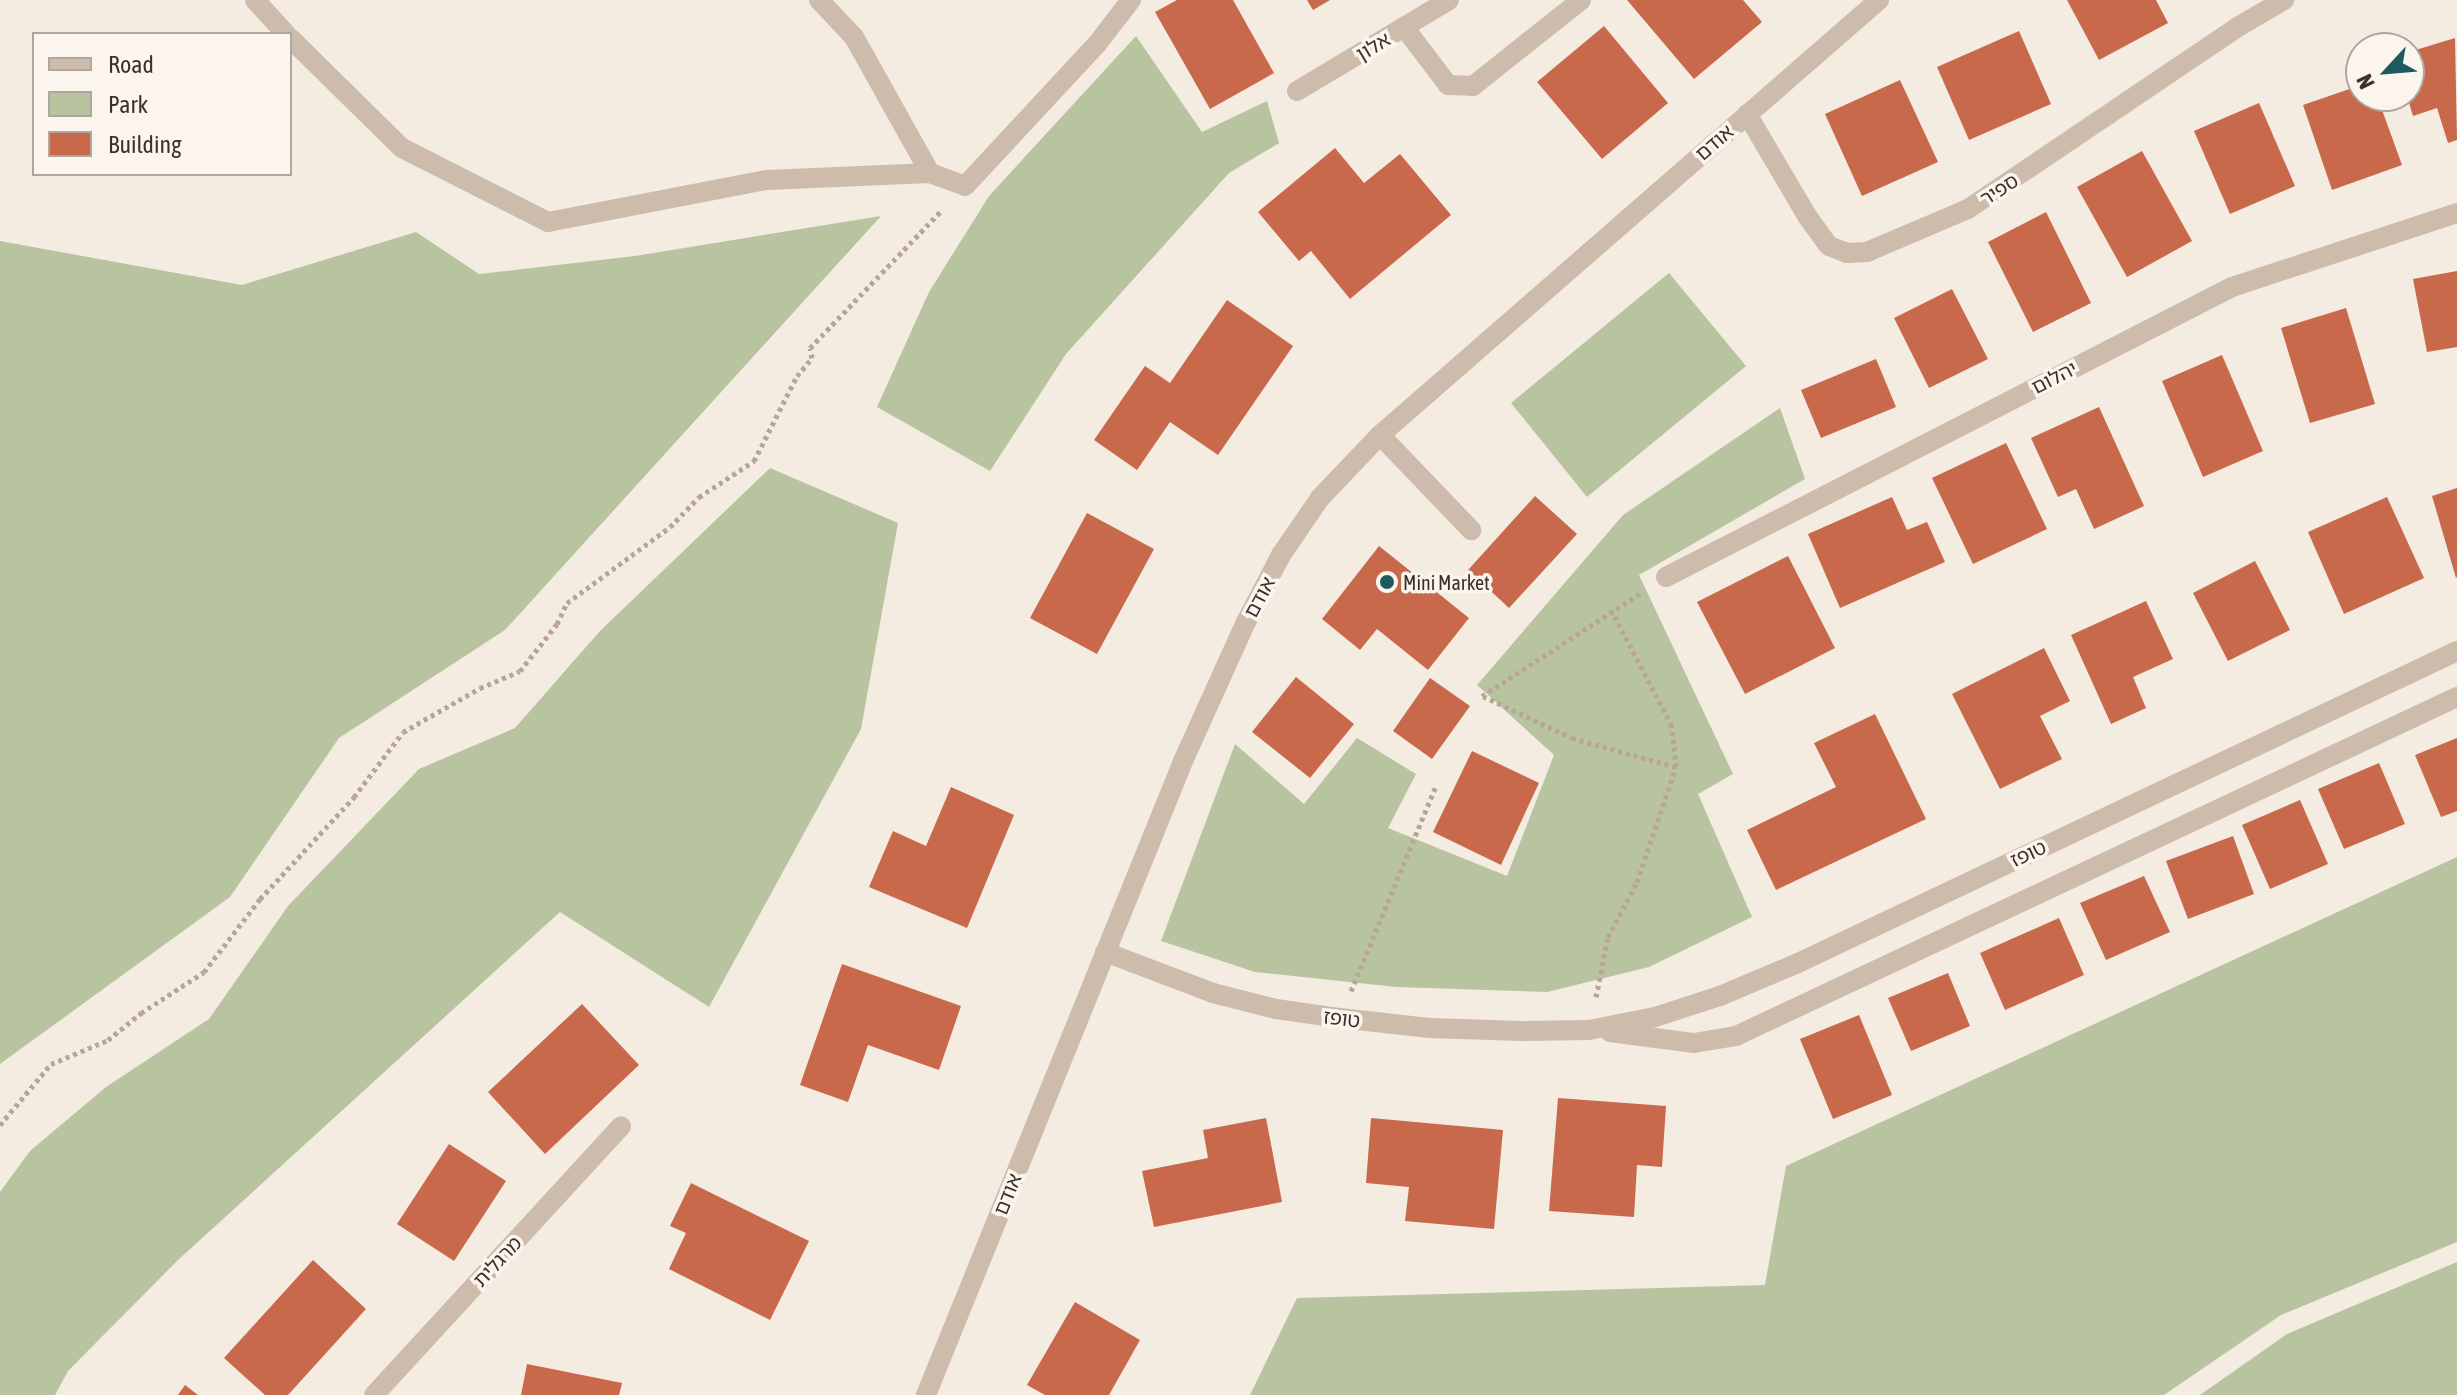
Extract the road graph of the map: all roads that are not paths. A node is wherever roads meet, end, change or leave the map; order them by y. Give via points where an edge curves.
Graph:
1 (255, 0) edge
2 (819, 0) edge
3 (1131, 0) edge
4 (1449, 0) edge
5 (1581, 0) edge
6 (1879, 0) edge
7 (2284, 0) edge
8 (1404, 27) junction
9 (284, 32) edge
10 (292, 40) edge
11 (1297, 91) dead end
12 (1747, 114) junction
13 (930, 173) junction
14 (2457, 213) edge
15 (1380, 435) junction
16 (1471, 530) dead end
17 (1666, 577) road end
18 (2457, 651) edge
19 (2457, 697) edge
20 (1105, 952) junction
21 (1589, 1030) junction
22 (621, 1126) dead end
23 (374, 1395) edge
24 (926, 1395) edge

1 - 9 street
2 - 13 street via 854,37
3 - 13 street via 965,186
4 - 8 street, אלון
5 - 8 street via 1473,86 1448,85
6 - 12 street, אודם
7 - 12 street, ספיר via 1968,209 1867,252 1847,253 1829,246
8 - 11 street, אלון
10 - 13 street via 402,148 548,222 767,180
12 - 15 street, אודם
14 - 17 street, יהלום via 2232,287
15 - 16 street
15 - 20 street, אודם via 1320,498 1274,568 1184,759
18 - 21 street, טופז via 1798,963 1655,1017
19 - 21 street, טופז via 1736,1036 1694,1043
20 - 21 street, טופז via 1213,993 1276,1009 1429,1028
20 - 24 street, אודם
22 - 23 street, מרגלית

